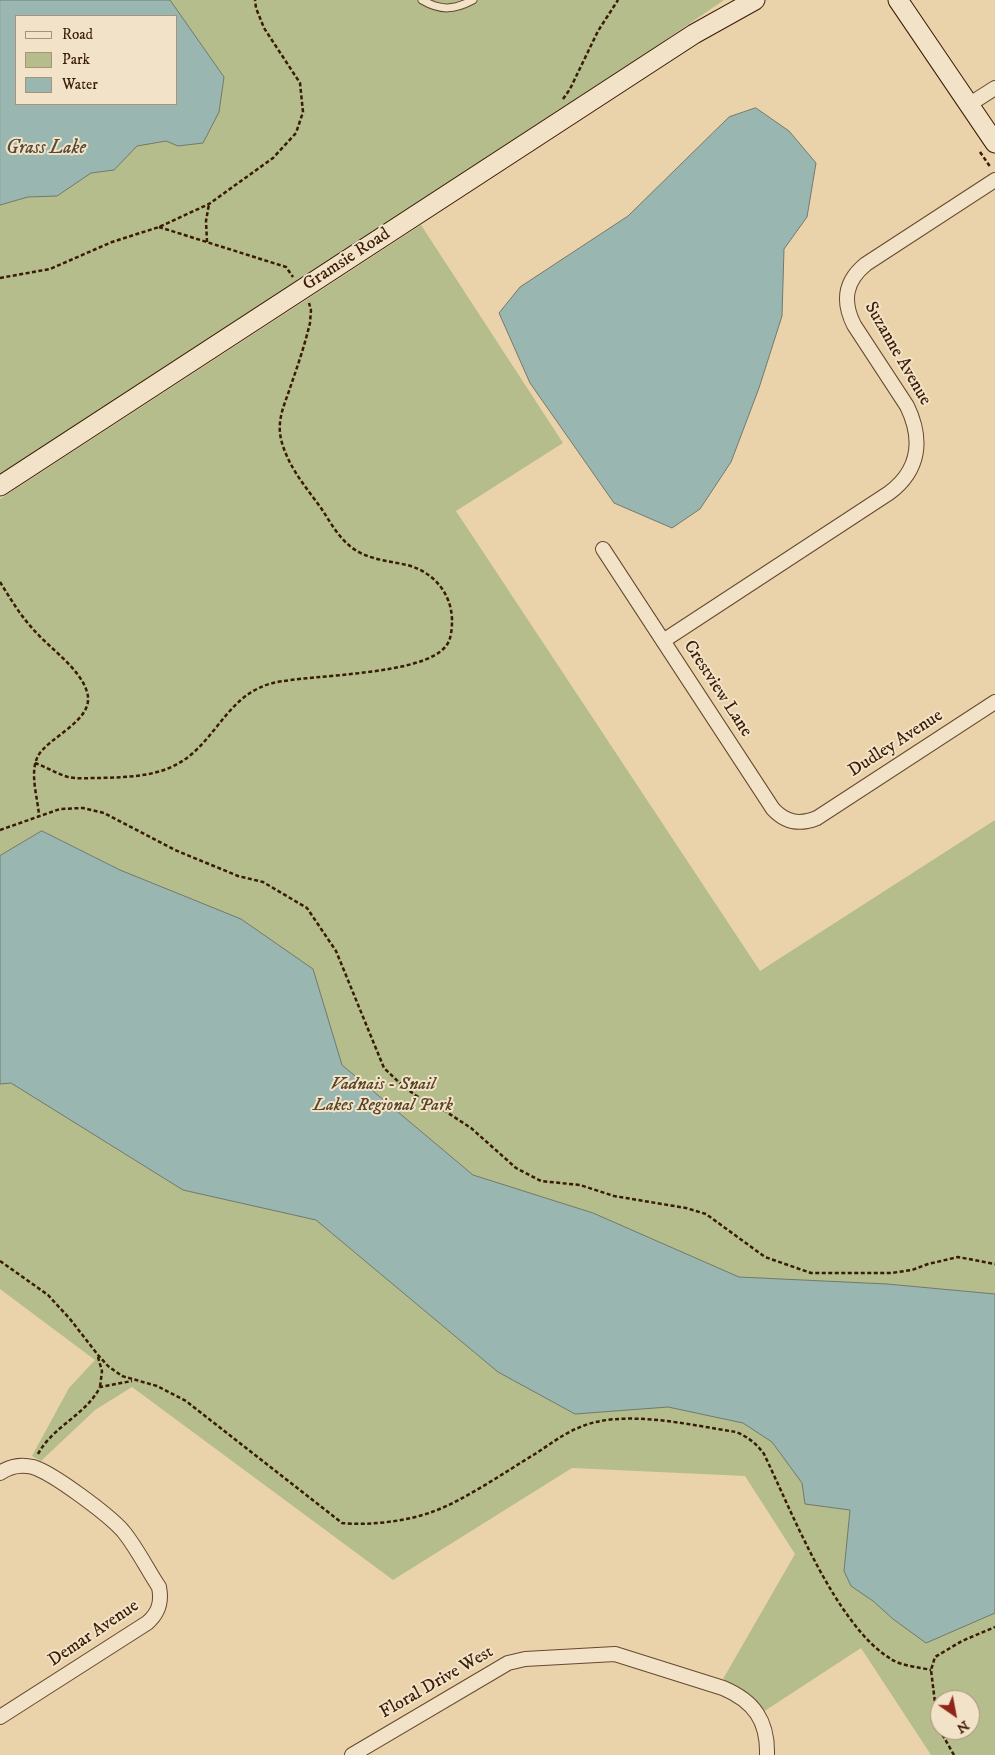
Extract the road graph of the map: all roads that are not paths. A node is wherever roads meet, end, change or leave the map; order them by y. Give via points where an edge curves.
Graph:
1 (422, 0) edge
2 (473, 0) edge
3 (734, 0) edge
4 (755, 0) edge
5 (898, 0) edge
6 (694, 34) junction
7 (995, 88) edge
8 (970, 104) junction
9 (995, 143) edge
10 (995, 180) edge
11 (0, 486) edge
12 (603, 549) dead end
13 (663, 641) junction
14 (995, 702) edge
15 (817, 818) joint
16 (0, 1473) edge
17 (0, 1717) edge
18 (352, 1755) edge
19 (767, 1755) edge

1 - 2 lane via 435,8 461,6
3 - 6 street, Gramsie Road
4 - 6 street, Gramsie Road
5 - 8 street
6 - 11 street, Gramsie Road
7 - 8 street
8 - 9 street
10 - 13 street, Suzanne Avenue via 866,264 848,289 847,308 854,325 914,420 917,450 905,477 889,493
12 - 13 street, Crestview Lane
13 - 15 street, Crestview Lane via 778,814 797,823
14 - 15 street, Dudley Avenue
16 - 17 street, Demar Avenue via 8,1467 21,1465 47,1473 110,1518 124,1532 159,1587 160,1602 154,1617 147,1623
18 - 19 street, Floral Drive West via 508,1663 525,1659 615,1654 737,1694 761,1720

